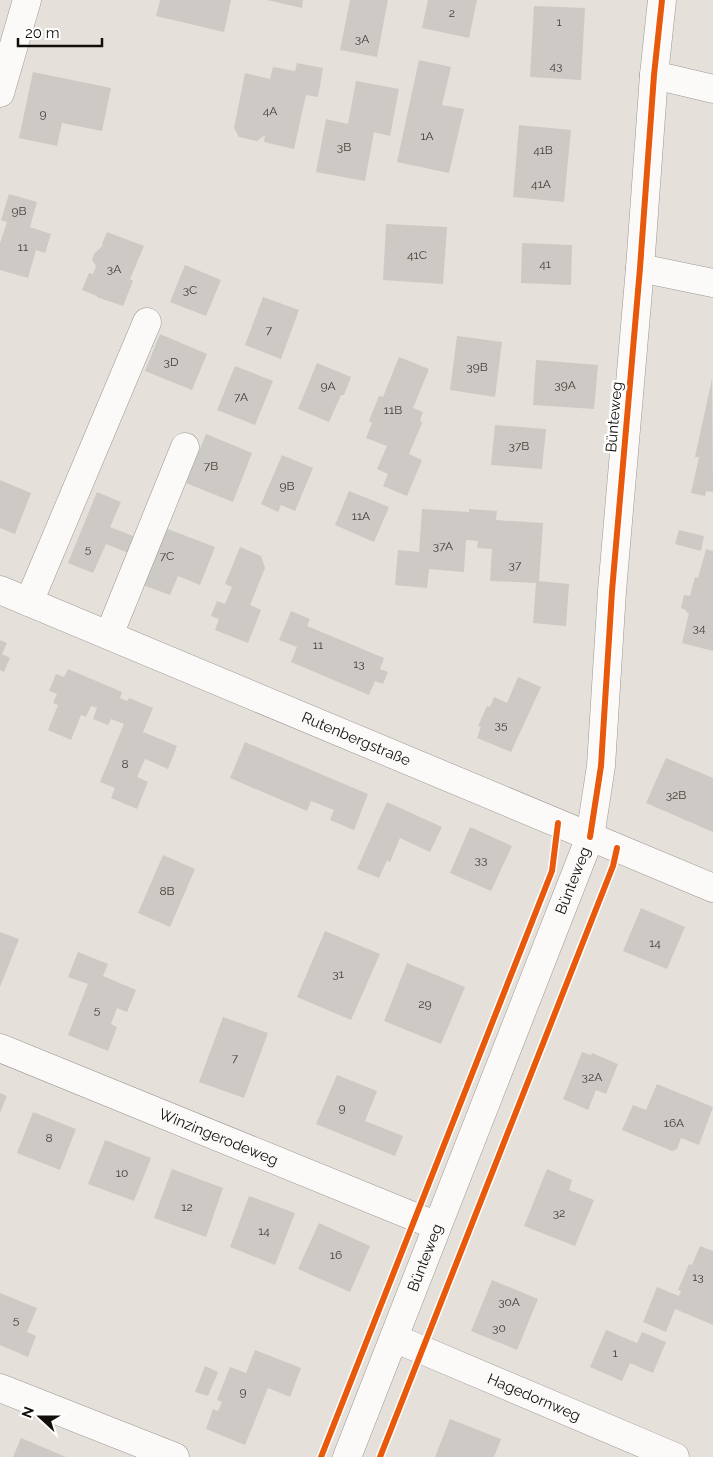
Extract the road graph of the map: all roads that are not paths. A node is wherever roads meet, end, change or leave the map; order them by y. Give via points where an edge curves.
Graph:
1 (27, 0) edge
2 (662, 0) edge
3 (654, 75) junction
4 (713, 89) edge
5 (0, 93) edge
6 (640, 268) junction
7 (713, 283) edge
8 (147, 322) dead end
9 (185, 447) dead end
10 (0, 590) edge
11 (29, 602) junction
12 (109, 636) junction
13 (590, 836) junction
14 (713, 888) edge
15 (0, 1048) edge
16 (438, 1226) junction
17 (394, 1338) junction
18 (0, 1388) edge
19 (175, 1457) edge
20 (347, 1457) edge
21 (675, 1457) edge

1 - 5 street
2 - 3 street, Bünteweg
3 - 4 street
3 - 6 street, Bünteweg
6 - 7 street
6 - 13 street, Bünteweg via 612,591 601,766
8 - 11 street
9 - 12 street
10 - 11 street, Rutenbergstraße
11 - 12 street, Rutenbergstraße
12 - 13 street, Rutenbergstraße
13 - 14 street, Rutenbergstraße
13 - 16 street, Bünteweg
15 - 16 street, Winzingerodeweg
16 - 17 street, Bünteweg
17 - 20 street, Bünteweg
17 - 21 street, Hagedornweg
18 - 19 street

